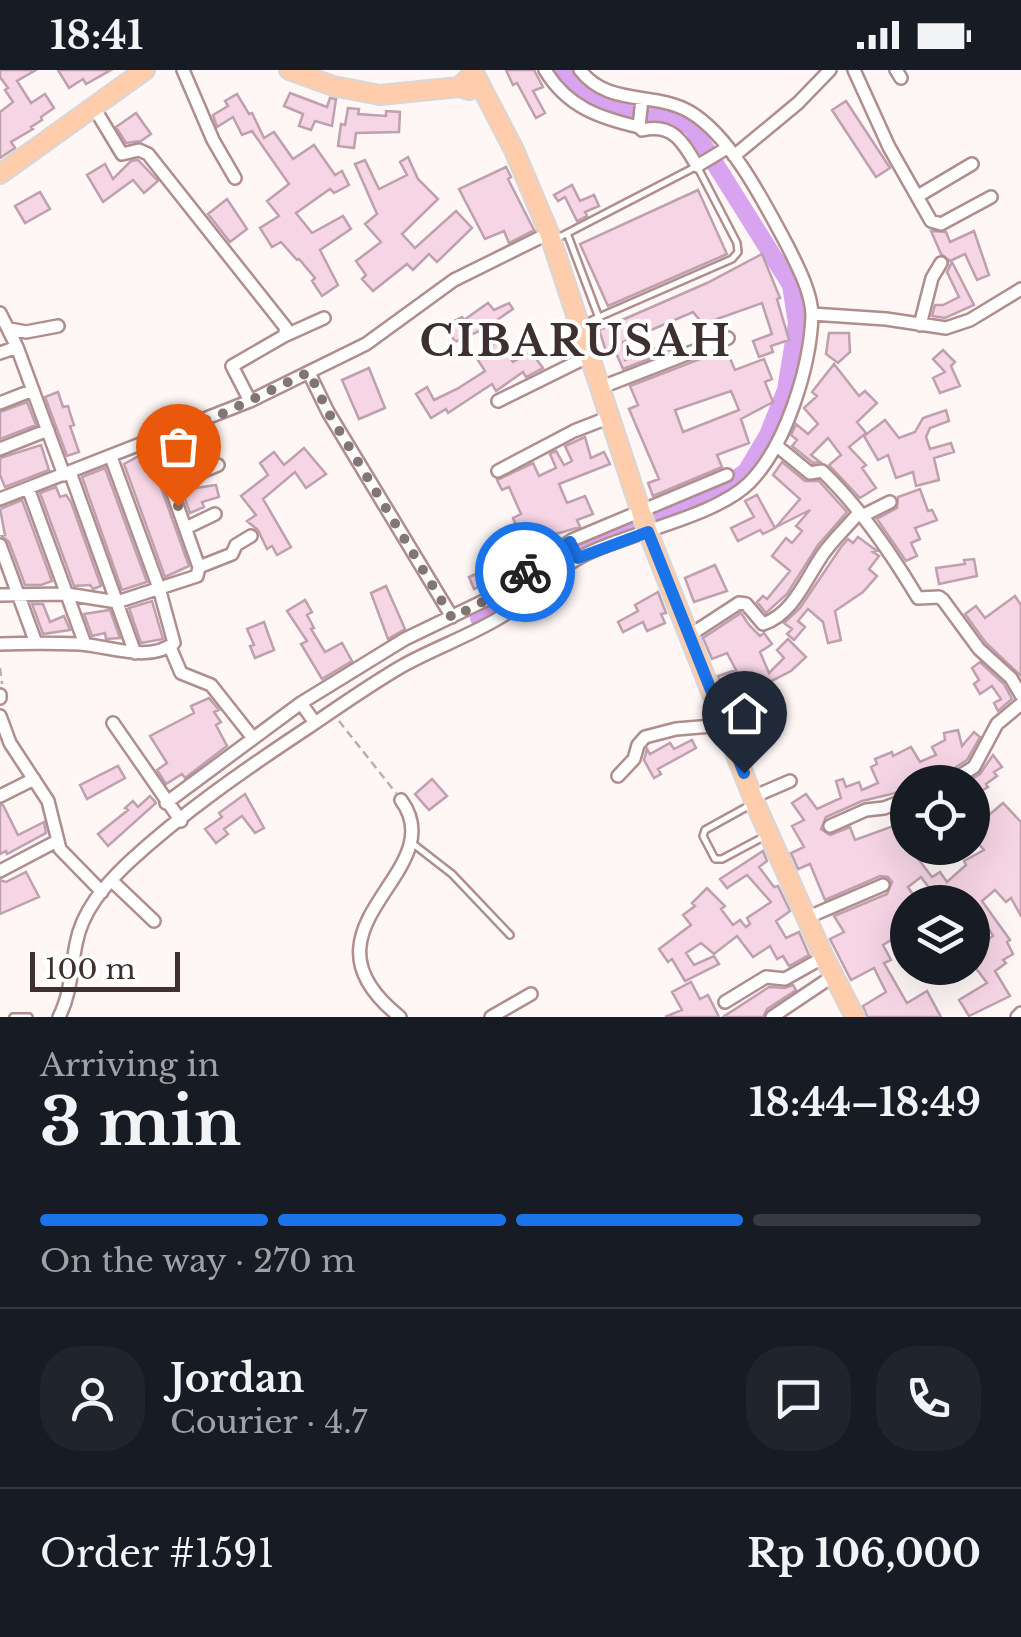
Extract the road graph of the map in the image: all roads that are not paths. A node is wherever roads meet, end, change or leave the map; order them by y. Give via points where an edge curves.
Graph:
1 (145, 70) edge
2 (184, 70) edge
3 (289, 70) edge
4 (545, 70) edge
5 (580, 70) edge
6 (830, 70) edge
7 (854, 70) edge
8 (816, 75) edge
9 (458, 88) junction
10 (484, 94) junction
11 (641, 102) junction
12 (92, 106) junction
13 (639, 126) junction
14 (726, 153) junction
15 (700, 164) junction
16 (972, 164) dead end
17 (0, 174) edge
18 (235, 178) dead end
19 (918, 196) junction
20 (991, 197) dead end
21 (556, 236) junction
22 (941, 263) dead end
23 (1021, 288) edge
24 (0, 313) edge
25 (812, 314) junction
26 (324, 318) dead end
27 (599, 318) junction
28 (580, 325) junction
29 (58, 326) dead end
30 (920, 326) junction
31 (10, 329) junction
32 (284, 336) junction
33 (728, 338) dead end
34 (17, 346) junction
35 (0, 353) edge
36 (590, 355) junction
37 (309, 372) junction
38 (602, 388) junction
39 (33, 390) junction
40 (250, 401) junction
41 (498, 401) dead end
42 (0, 403) edge
43 (610, 417) junction
44 (48, 430) junction
45 (154, 440) junction
46 (777, 446) junction
47 (0, 449) edge
48 (110, 457) junction
49 (218, 465) dead end
50 (498, 471) dead end
51 (67, 474) junction
52 (727, 475) dead end
53 (170, 485) junction
54 (28, 488) junction
55 (0, 499) edge
56 (890, 502) dead end
57 (215, 514) dead end
58 (861, 514) junction
59 (644, 521) junction
60 (186, 528) junction
61 (251, 536) dead end
62 (0, 545) edge
63 (574, 549) junction
64 (198, 568) junction
65 (160, 588) junction
66 (17, 592) junction
67 (0, 594) edge
68 (67, 594) junction
69 (117, 602) junction
70 (452, 625) junction
71 (415, 634) junction
72 (690, 635) junction
73 (36, 643) junction
74 (0, 644) edge
75 (85, 644) junction
76 (170, 647) junction
77 (424, 651) junction
78 (135, 653) junction
79 (1021, 694) edge
80 (1021, 704) edge
81 (302, 705) junction
82 (0, 716) edge
83 (314, 721) junction
84 (113, 723) dead end
85 (724, 724) junction
86 (253, 738) junction
87 (5, 745) edge
88 (975, 765) edge
89 (618, 776) dead end
90 (34, 779) junction
91 (790, 781) dead end
92 (0, 796) edge
93 (402, 800) road end
94 (754, 800) junction
95 (167, 804) junction
96 (890, 806) edge
97 (179, 819) junction
98 (830, 826) dead end
99 (769, 834) junction
100 (57, 841) junction
101 (410, 842) junction
102 (0, 871) edge
103 (112, 881) junction
104 (883, 886) dead end
105 (101, 891) junction
106 (806, 918) junction
107 (154, 921) dead end
108 (510, 935) dead end
109 (824, 957) junction
110 (833, 976) junction
111 (531, 994) dead end
112 (725, 1002) dead end
113 (12, 1017) edge
114 (29, 1017) edge
115 (59, 1017) edge
116 (400, 1017) edge
117 (492, 1017) edge
118 (772, 1017) edge
119 (856, 1017) edge

1 - 12 main road
2 - 18 street
3 - 9 main road via 380,96
4 - 13 street via 590,114
5 - 11 street via 602,90
6 - 8 street
7 - 19 street
8 - 14 street via 798,103
9 - 10 main road
9 - 10 main road via 474,73
10 - 21 main road
11 - 13 street
11 - 14 street via 692,113
12 - 17 main road
12 - 32 street via 122,154 148,154 286,328
13 - 15 street via 674,132
14 - 15 street
14 - 25 street via 788,247
15 - 21 lane
15 - 27 lane via 738,252
16 - 19 street
19 - 20 street via 937,225
21 - 27 lane
21 - 28 main road
21 - 37 street via 454,280 366,344
22 - 30 street
23 - 30 street via 956,326
24 - 31 street
25 - 30 street
25 - 46 street via 798,391
26 - 32 street
27 - 28 lane
28 - 36 main road
29 - 31 street
31 - 34 street
32 - 40 street via 232,366
33 - 38 street
34 - 35 street
34 - 39 street
36 - 38 main road
36 - 41 street
37 - 40 street
37 - 70 street
38 - 43 main road
39 - 42 street
39 - 44 street
40 - 45 street
43 - 50 street
43 - 59 main road
44 - 47 street
44 - 51 street
45 - 48 street
45 - 53 street
46 - 58 street via 810,473 822,471
46 - 59 street via 744,487
48 - 51 street
48 - 65 street
49 - 53 street
51 - 54 street
51 - 69 street
52 - 59 street
53 - 60 street
54 - 55 street
54 - 68 street
56 - 58 street
57 - 60 street
58 - 72 street via 776,618 763,624 739,603
58 - 79 street via 918,598 940,597
59 - 63 street
59 - 63 street
59 - 72 main road
60 - 64 street
61 - 64 street via 232,554
62 - 66 street
63 - 70 street
63 - 70 street via 500,618
64 - 65 street via 196,576
65 - 69 street
65 - 76 street via 175,639
66 - 67 street
66 - 68 street
66 - 73 street
68 - 69 street
68 - 75 street
69 - 78 street
70 - 71 street
70 - 77 street
71 - 77 street
71 - 81 street
72 - 85 main road
73 - 74 street
73 - 75 street
75 - 78 street
76 - 78 street
76 - 86 street via 181,673 211,685
77 - 83 street
80 - 88 street via 997,724
81 - 83 street
81 - 86 street
82 - 87 street
83 - 97 street
84 - 95 street
85 - 89 street via 646,737
85 - 94 main road
86 - 95 street
87 - 90 street
90 - 92 street
90 - 100 street via 48,801
91 - 94 street
93 - 101 street via 411,820
94 - 99 main road
94 - 99 lane via 702,836 722,859
95 - 97 street
96 - 98 street
97 - 103 street
99 - 106 main road
100 - 102 street
100 - 105 street
101 - 108 lane via 452,874
101 - 116 street via 360,943 364,978
103 - 105 street
103 - 107 street
104 - 106 street
105 - 115 street via 81,925
106 - 109 main road
109 - 110 main road
109 - 112 street via 785,980 766,977
110 - 118 street
110 - 119 main road
111 - 117 street
113 - 114 lane

